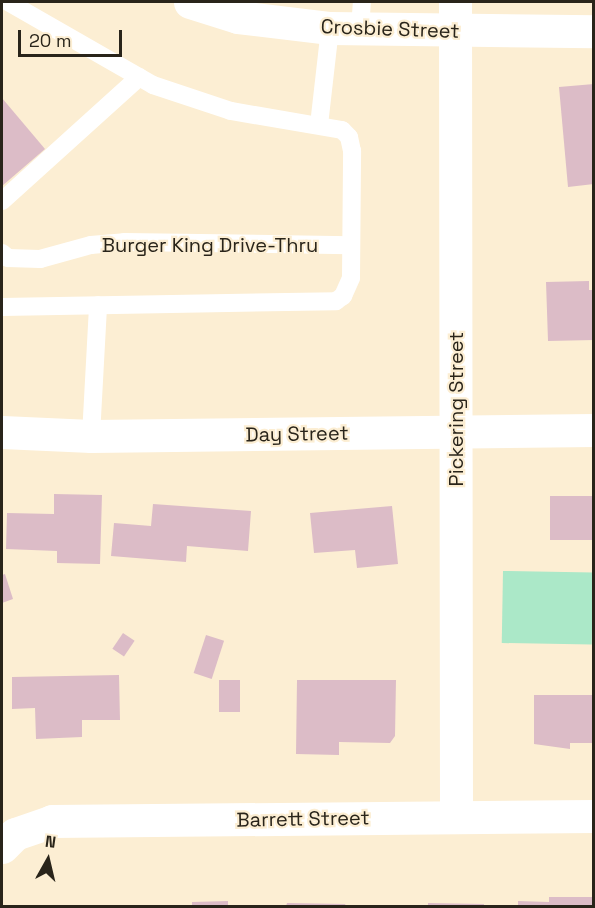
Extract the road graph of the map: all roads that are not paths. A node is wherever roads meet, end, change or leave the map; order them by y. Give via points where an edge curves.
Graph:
1 (8, 2) edge
2 (190, 2) edge
3 (455, 17) edge
4 (350, 19) edge
5 (594, 31) edge
6 (139, 77) junction
7 (319, 125) junction
8 (2, 201) edge
9 (351, 245) junction
10 (2, 253) edge
11 (98, 305) junction
12 (2, 307) edge
13 (594, 430) edge
14 (2, 432) edge
15 (456, 432) junction
16 (91, 435) junction
17 (594, 816) edge
18 (456, 818) junction
19 (8, 840) edge

1 - 6 lane
2 - 4 street, Crosbie Street via 238,17
3 - 4 street, Crosbie Street
3 - 5 street, Crosbie Street
3 - 15 street, Pickering Street
4 - 7 lane
6 - 7 lane via 231,111
6 - 8 lane
7 - 9 lane via 331,126 349,137
9 - 10 lane, Burger King Drive-Thru via 124,242 91,245 40,259 8,258
9 - 11 lane via 349,287 336,301
11 - 12 lane
11 - 16 lane
13 - 15 street, Day Street
14 - 16 street, Day Street
15 - 16 street, Day Street
15 - 18 street, Pickering Street
17 - 18 street, Barrett Street
18 - 19 street, Barrett Street via 52,821

